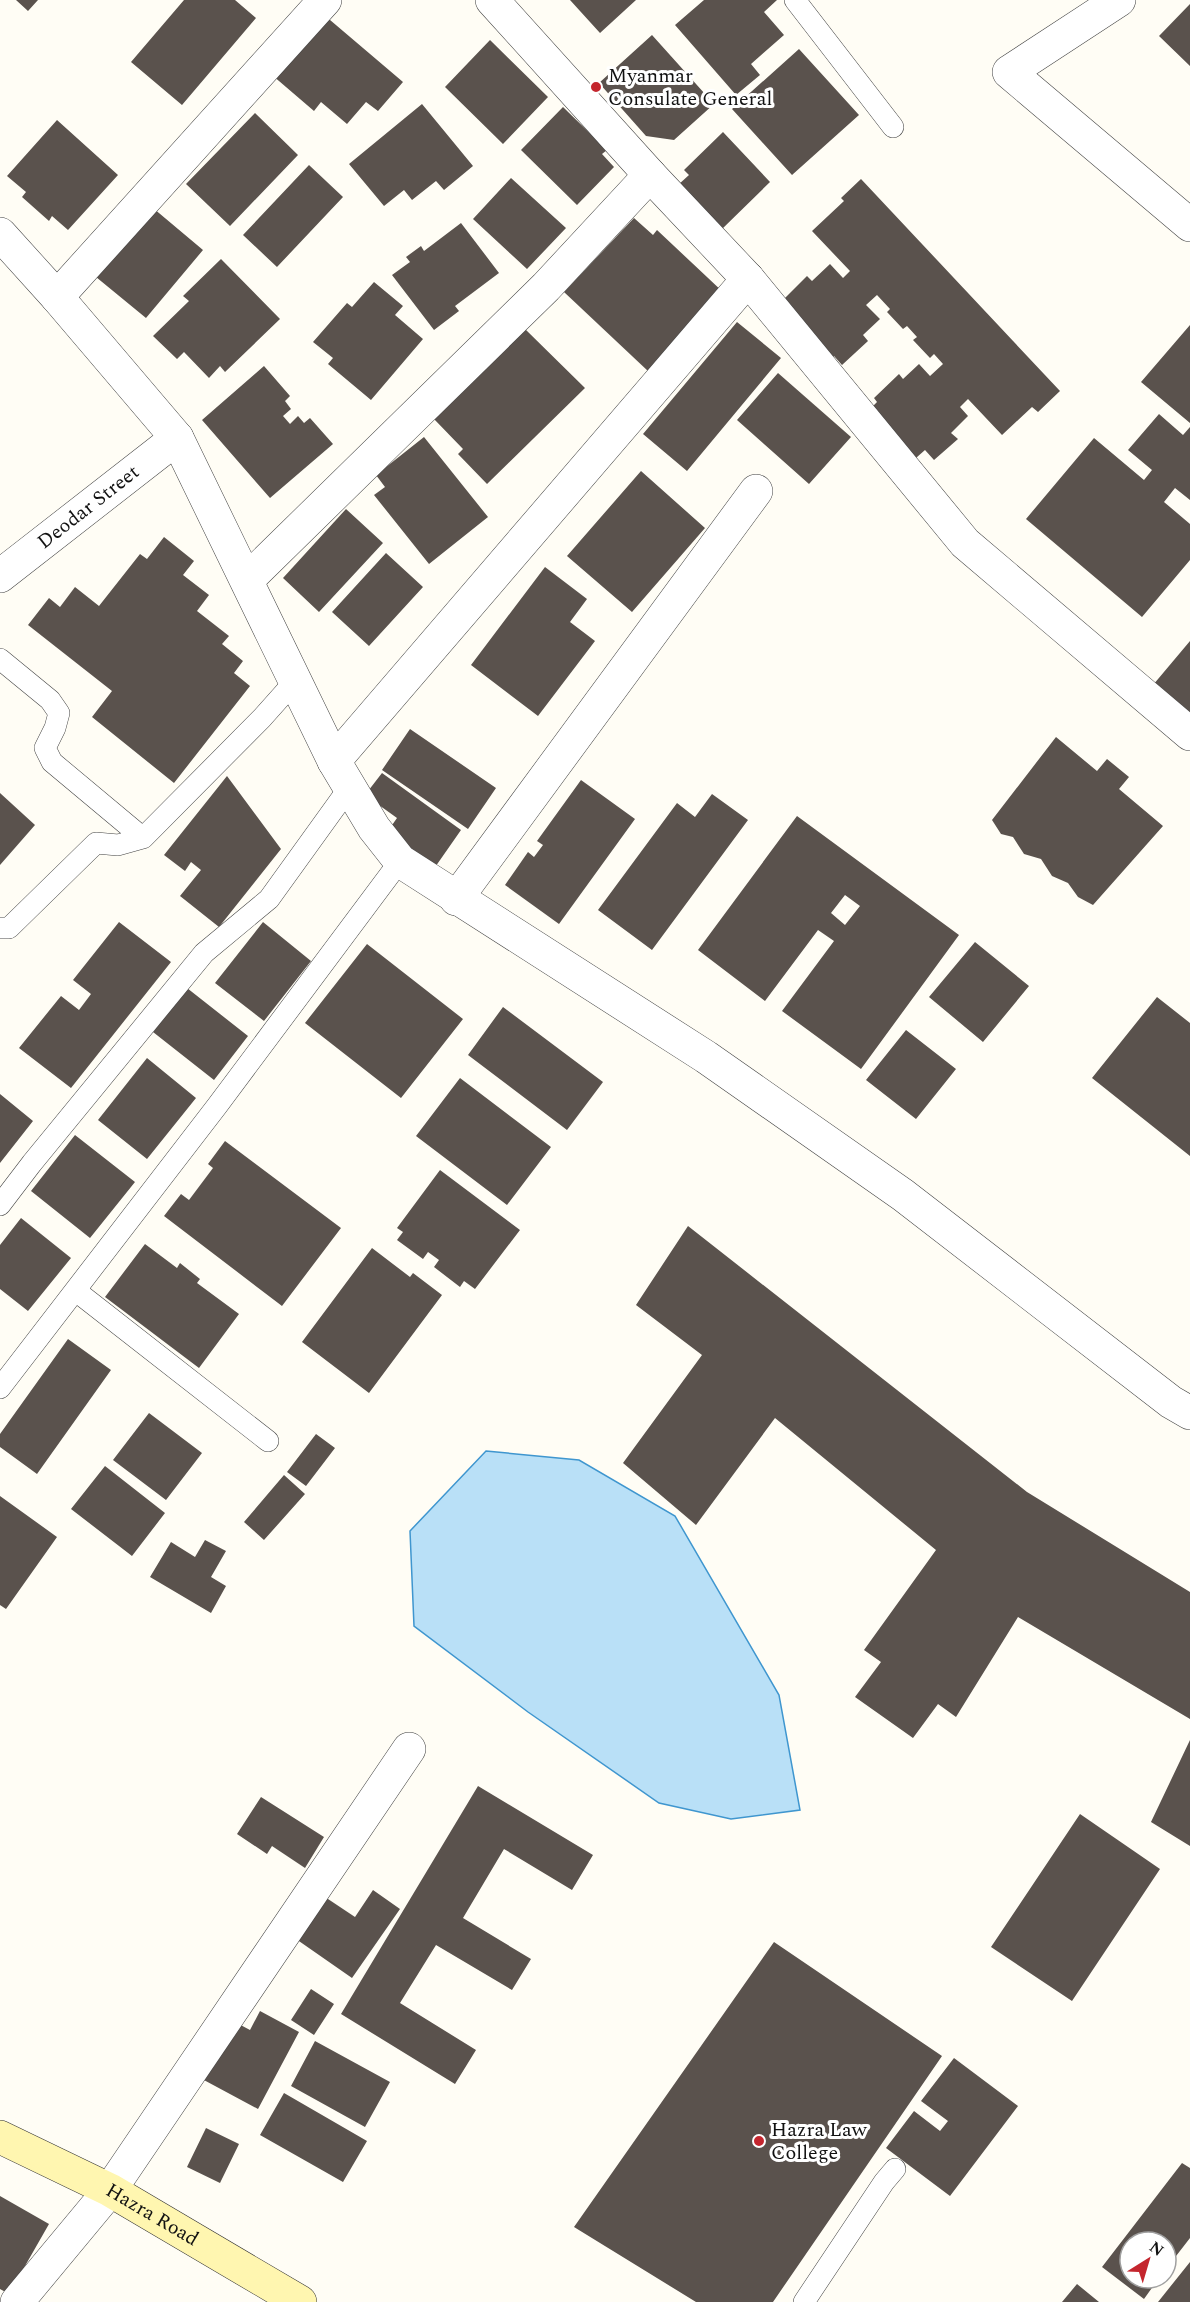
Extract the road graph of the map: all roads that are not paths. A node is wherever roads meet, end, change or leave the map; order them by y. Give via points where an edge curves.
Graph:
1 (325, 0) edge
2 (492, 0) edge
3 (795, 0) edge
4 (1119, 0) edge
5 (892, 127) dead end
6 (650, 175) junction
7 (1190, 225) edge
8 (0, 234) edge
9 (748, 279) junction
10 (57, 297) junction
11 (177, 438) junction
12 (756, 491) dead end
13 (0, 576) edge
14 (247, 580) junction
15 (0, 659) edge
16 (295, 681) junction
17 (1190, 734) edge
18 (341, 775) junction
19 (143, 838) junction
20 (400, 861) junction
21 (456, 899) junction
22 (0, 928) edge
23 (0, 1205) edge
24 (76, 1292) junction
25 (0, 1388) edge
26 (1190, 1413) edge
27 (267, 1442) dead end
28 (409, 1749) dead end
29 (0, 2137) edge
30 (895, 2169) dead end
31 (110, 2190) junction
32 (32, 2297) edge
33 (300, 2302) edge
34 (804, 2302) edge

1 - 10 street
2 - 6 street
3 - 5 lane
4 - 7 street via 1009,72
6 - 9 street
6 - 14 street via 546,287
8 - 10 street
9 - 17 street via 965,543
9 - 18 street
10 - 11 street
11 - 13 street, Deodar Street
11 - 14 street
12 - 21 street
14 - 16 street
15 - 19 lane via 50,700 58,713 45,748 52,762
16 - 18 street
16 - 19 lane
18 - 20 street
18 - 23 lane via 269,899 204,953
19 - 22 lane via 118,845 96,843 9,928
20 - 21 street
20 - 24 lane
21 - 26 street via 706,1058 903,1195
24 - 25 lane
24 - 27 lane
28 - 31 street
29 - 31 main road, Hazra Road
30 - 34 lane
31 - 32 street
31 - 33 main road, Hazra Road

